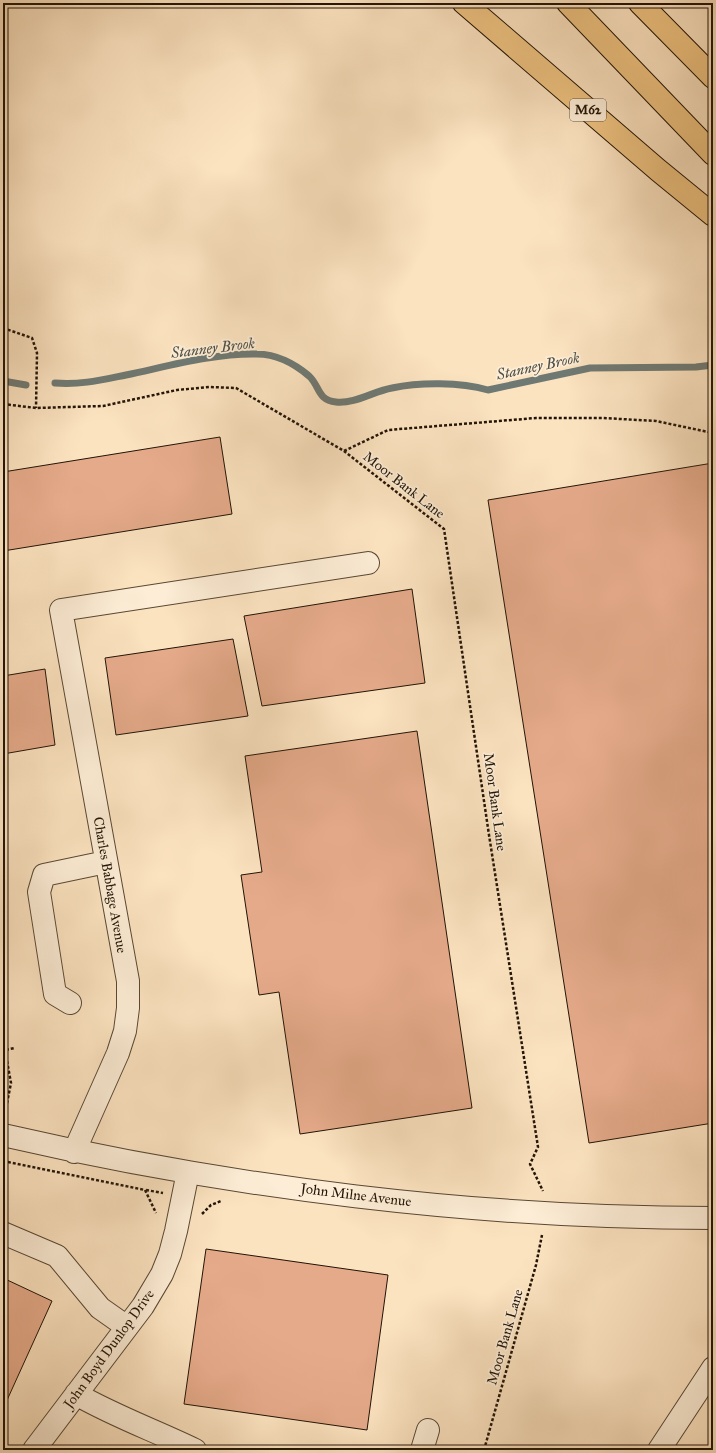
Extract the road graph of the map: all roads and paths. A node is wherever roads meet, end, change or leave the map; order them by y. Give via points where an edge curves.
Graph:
1 (464, 3) edge
2 (568, 3) edge
3 (640, 3) edge
4 (713, 77) edge
5 (713, 154) edge
6 (713, 215) edge
7 (3, 328) edge
8 (3, 404) edge
9 (36, 408) junction
10 (713, 433) edge
11 (344, 452) junction
12 (368, 563) dead end
13 (106, 862) junction
14 (70, 1003) dead end
15 (15, 1048) dead end
16 (5, 1114) dead end
17 (3, 1135) edge
18 (74, 1152) junction
19 (3, 1161) edge
20 (188, 1172) junction
21 (546, 1197) dead end
22 (223, 1202) dead end
23 (202, 1215) dead end
24 (713, 1218) edge
25 (158, 1219) dead end
26 (543, 1232) dead end
27 (3, 1233) edge
28 (127, 1327) junction
29 (713, 1368) edge
30 (76, 1394) junction
31 (34, 1450) edge
32 (196, 1450) edge
33 (484, 1450) edge
34 (659, 1450) edge

1 - 6 highway, M62
2 - 5 highway
3 - 4 highway
7 - 9 path via 32,338 37,353
8 - 9 path
9 - 11 path via 104,406 177,390 236,388
10 - 11 path via 656,421 536,418 388,430
11 - 21 path, Moor Bank Lane via 444,529 538,1147 530,1164
12 - 13 street, Charles Babbage Avenue via 61,610
13 - 14 street via 54,871 44,875 41,883 39,892 55,994
13 - 18 street, Charles Babbage Avenue via 128,982 128,1008 125,1031 118,1053
15 - 16 path via 6,1050 11,1083
17 - 18 street, John Milne Avenue
18 - 20 street, John Milne Avenue
19 - 25 path via 145,1190
20 - 24 street, John Milne Avenue via 309,1190 484,1208 596,1216
20 - 28 street, John Boyd Dunlop Drive via 170,1254 152,1291
22 - 23 path via 218,1201
26 - 33 path, Moor Bank Lane
27 - 28 street via 57,1256 100,1308
28 - 30 street, John Boyd Dunlop Drive
29 - 34 street
30 - 31 street, John Boyd Dunlop Drive
30 - 32 street

